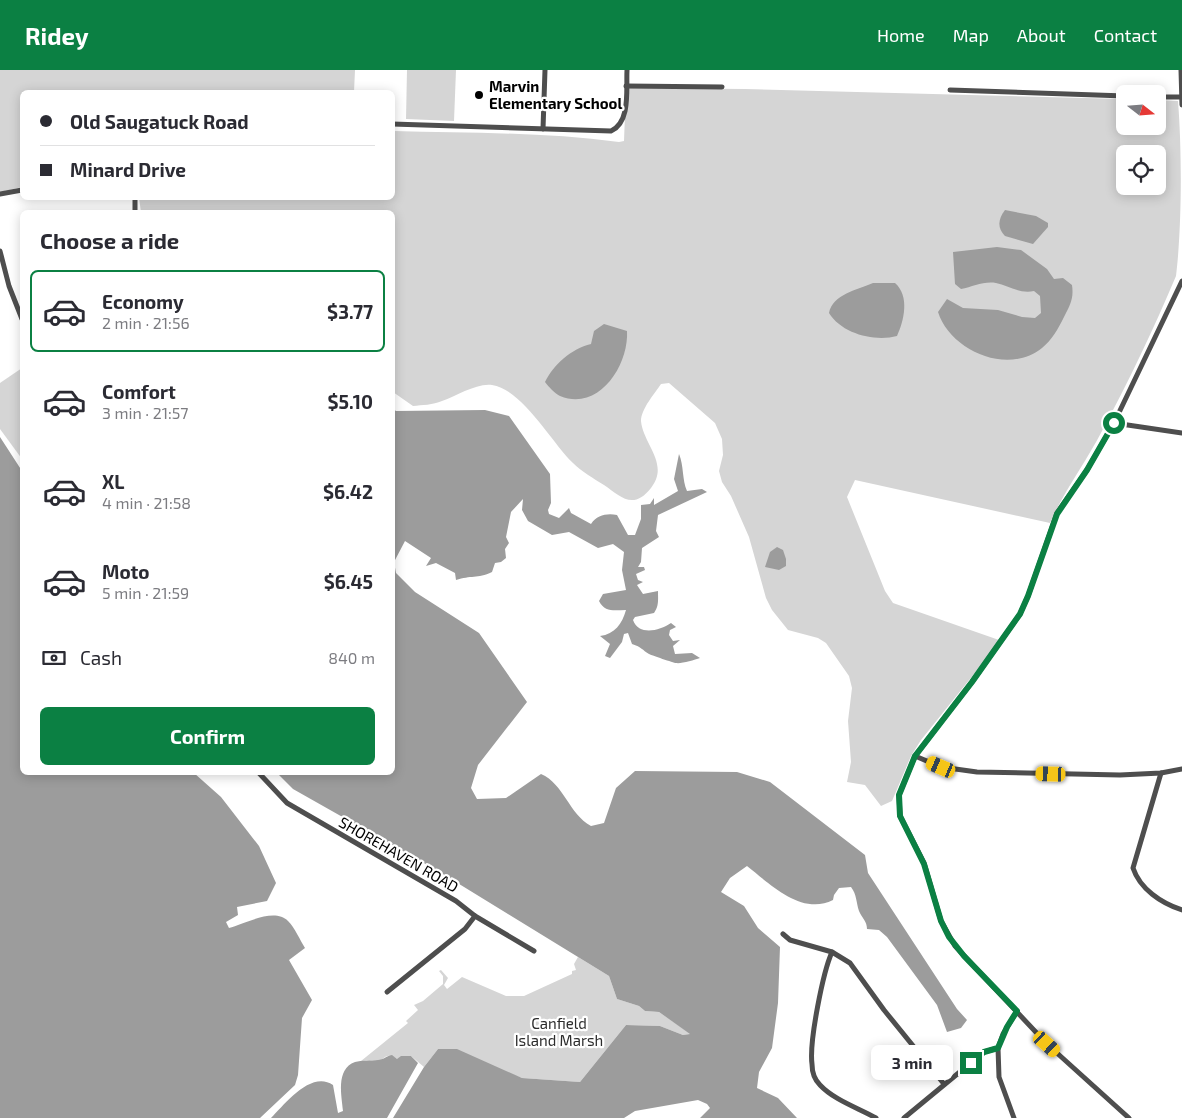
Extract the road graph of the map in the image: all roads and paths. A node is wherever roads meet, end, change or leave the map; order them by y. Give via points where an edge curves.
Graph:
1 (546, 70) edge
2 (626, 70) edge
3 (1181, 70) edge
4 (626, 86) junction
5 (722, 87) dead end
6 (950, 90) dead end
7 (1116, 96) edge
8 (1166, 97) edge
9 (1181, 97) edge
10 (1182, 105) edge
11 (395, 124) edge
12 (543, 129) junction
13 (20, 190) edge
14 (0, 194) edge
15 (0, 251) edge
16 (1182, 281) edge
17 (20, 314) edge
18 (1114, 423) junction
19 (1182, 433) edge
20 (915, 756) junction
21 (1182, 769) edge
22 (1161, 773) junction
23 (261, 775) edge
24 (1182, 910) edge
25 (475, 916) junction
26 (783, 934) dead end
27 (534, 951) dead end
28 (832, 952) junction
29 (386, 992) dead end
30 (1017, 1011) junction
31 (998, 1048) junction
32 (944, 1084) junction
33 (876, 1118) edge
34 (904, 1118) edge
35 (1014, 1118) edge
36 (1129, 1118) edge

1 - 12 street
2 - 4 street
3 - 9 street
4 - 5 street
4 - 12 street via 625,114 620,126 611,131
6 - 7 street
8 - 9 street
9 - 10 street
11 - 12 street
13 - 14 street
15 - 17 street
16 - 18 street
18 - 19 street
18 - 20 street via 1057,514 1020,614
20 - 22 street via 941,767 977,772
20 - 30 street via 901,788 900,816 924,864 941,921 964,956
21 - 22 street
22 - 24 street via 1133,868 1142,886
23 - 25 street, SHOREHAVEN ROAD via 287,803 456,901
25 - 27 street, SHOREHAVEN ROAD
25 - 29 street via 465,929
26 - 28 street via 790,940
28 - 32 street via 858,972 884,1010
28 - 33 street via 826,966 815,1031 811,1062 813,1074 820,1085 833,1095
30 - 31 street
30 - 36 street via 1047,1044
31 - 32 street via 984,1052
31 - 35 street via 1000,1077
32 - 34 street

